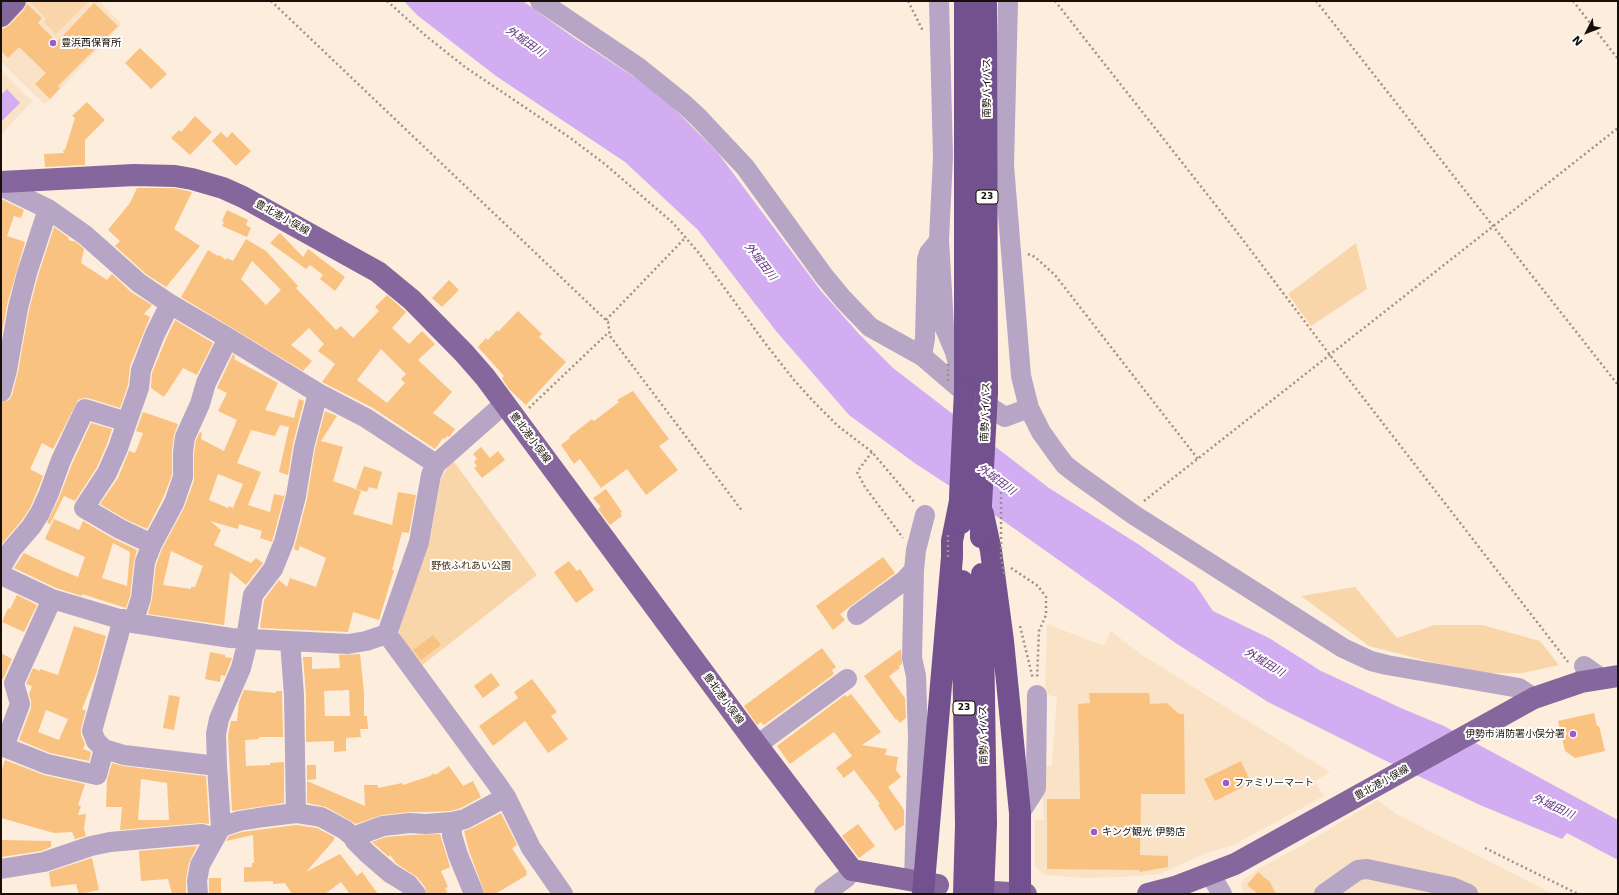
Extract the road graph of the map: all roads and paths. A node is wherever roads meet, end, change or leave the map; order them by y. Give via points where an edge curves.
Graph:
1 (15, 1) edge
2 (271, 1) edge
3 (388, 1) edge
4 (540, 1) edge
5 (939, 1) edge
6 (965, 1) edge
7 (986, 1) edge
8 (1008, 1) edge
9 (1055, 1) edge
10 (1316, 1) edge
11 (1573, 1) edge
12 (1, 16) edge
13 (1618, 59) edge
14 (1618, 128) edge
15 (1, 182) edge
16 (1, 186) edge
17 (48, 209) junction
18 (1494, 226) junction
19 (686, 236) junction
20 (939, 240) junction
21 (1010, 247) junction
22 (170, 304) junction
23 (606, 320) junction
24 (610, 332) junction
25 (228, 338) junction
26 (1330, 355) junction
27 (922, 356) junction
28 (1618, 385) edge
29 (965, 390) junction
30 (1, 392) edge
31 (318, 393) junction
32 (1029, 408) junction
33 (510, 412) junction
34 (127, 422) junction
35 (872, 452) junction
36 (1198, 459) junction
37 (436, 464) junction
38 (960, 497) junction
39 (981, 505) junction
40 (743, 512) dead end
41 (925, 514) joint
42 (1134, 515) junction
43 (152, 544) junction
44 (916, 550) junction
45 (1009, 566) dead end
46 (1, 567) edge
47 (914, 570) junction
48 (1, 575) edge
49 (1005, 577) dead end
50 (1007, 584) dead end
51 (52, 599) junction
52 (857, 615) dead end
53 (1018, 619) dead end
54 (128, 621) junction
55 (387, 634) junction
56 (246, 638) junction
57 (290, 641) junction
58 (1601, 673) edge
59 (847, 679) dead end
60 (1037, 695) junction
61 (1534, 698) junction
62 (757, 745) junction
63 (104, 749) junction
64 (217, 766) junction
65 (506, 797) junction
66 (296, 813) junction
67 (1020, 813) junction
68 (452, 822) junction
69 (218, 833) junction
70 (353, 837) junction
71 (1485, 848) dead end
72 (1, 869) edge
73 (852, 870) junction
74 (1210, 874) junction
75 (925, 886) edge
76 (988, 893) edge
77 (198, 894) edge
78 (416, 894) edge
79 (474, 894) edge
80 (563, 894) edge
81 (824, 894) edge
82 (964, 894) edge
83 (1020, 894) edge
84 (1026, 894) edge
85 (1148, 894) edge
86 (1222, 894) edge
87 (1324, 894) edge
88 (1468, 894) edge
89 (1578, 894) edge

1 - 12 main road
2 - 23 path
3 - 19 path via 465,67 606,165
4 - 27 street via 638,67 684,104 752,176 842,298 870,326
5 - 20 street via 943,157
6 - 29 highway, 南勢バイパス / 23
7 - 39 highway, 南勢バイパス / 23, bridge via 987,393
8 - 21 street via 1004,164
9 - 26 path
10 - 18 path
11 - 13 path
14 - 18 path
15 - 33 main road, 豊北港小俣線 via 134,175 175,176 207,183 236,194 378,272 412,300 464,353
16 - 17 street
17 - 22 street via 85,235 139,283
17 - 30 street via 18,308
18 - 26 path
18 - 28 path
19 - 23 path
19 - 35 path via 794,380 838,426
20 - 27 street via 927,260 925,338
20 - 29 street via 944,326 955,352
21 - 32 street via 1021,376
21 - 36 path via 1035,257 1055,275
22 - 25 street
22 - 34 street via 141,370 139,388
23 - 24 path
24 - 33 path
24 - 40 path via 610,336
25 - 31 street
25 - 43 street via 206,383 186,437 183,477 174,503
26 - 36 path
26 - 58 path via 1567,662
27 - 32 street via 957,386 1005,417
29 - 38 highway, 南勢バイパス / 23, bridge
31 - 37 street via 366,418
31 - 56 street via 284,542 273,569 253,595
32 - 42 street via 1041,432 1065,465
33 - 37 street
33 - 62 main road, 豊北港小俣線
34 - 43 street via 107,473 84,508
34 - 46 street via 85,409 40,514
35 - 41 path
35 - 44 path via 857,472 865,487 910,548
36 - 42 path via 1141,504
37 - 55 street via 431,475 419,542
38 - 75 highway via 952,541
38 - 82 highway, 南勢バイパス / 23, bridge via 966,825
39 - 67 highway via 991,551 1003,641
39 - 76 highway, 南勢バイパス / 23, bridge
41 - 44 street
42 - 61 street via 1330,641 1357,655 1387,665 1519,688
43 - 54 street via 145,562 141,598
44 - 47 street
45 - 60 path via 1038,586 1046,597 1046,615 1039,631
47 - 52 street via 905,580
47 - 75 street via 912,658 916,676
48 - 51 street
49 - 50 path
51 - 54 street
51 - 63 street via 14,683 20,704 4,747 46,764 97,775
53 - 60 path
54 - 56 street via 230,638
54 - 63 street via 92,731 96,741
55 - 57 street via 348,644
55 - 65 street
56 - 57 street
56 - 64 street via 242,668 219,719 216,734
57 - 66 street
58 - 61 main road, 豊北港小俣線
59 - 62 street
60 - 67 street via 1036,788
61 - 74 main road, 豊北港小俣線 via 1235,864
62 - 73 main road, 豊北港小俣線
63 - 64 street via 124,755
64 - 69 street
65 - 68 street via 465,819
65 - 80 street via 532,848
66 - 69 street via 246,820
66 - 70 street via 321,817
67 - 83 highway
68 - 70 street via 383,826
68 - 79 street via 452,835 458,855
69 - 72 street via 110,842 44,862
69 - 77 street via 200,865
70 - 78 street via 368,854 408,884
71 - 89 path
73 - 75 main road
73 - 81 street via 846,878
74 - 85 main road, 豊北港小俣線
74 - 86 street
76 - 83 main road
83 - 84 main road
87 - 88 street via 1358,870 1368,869 1452,887

